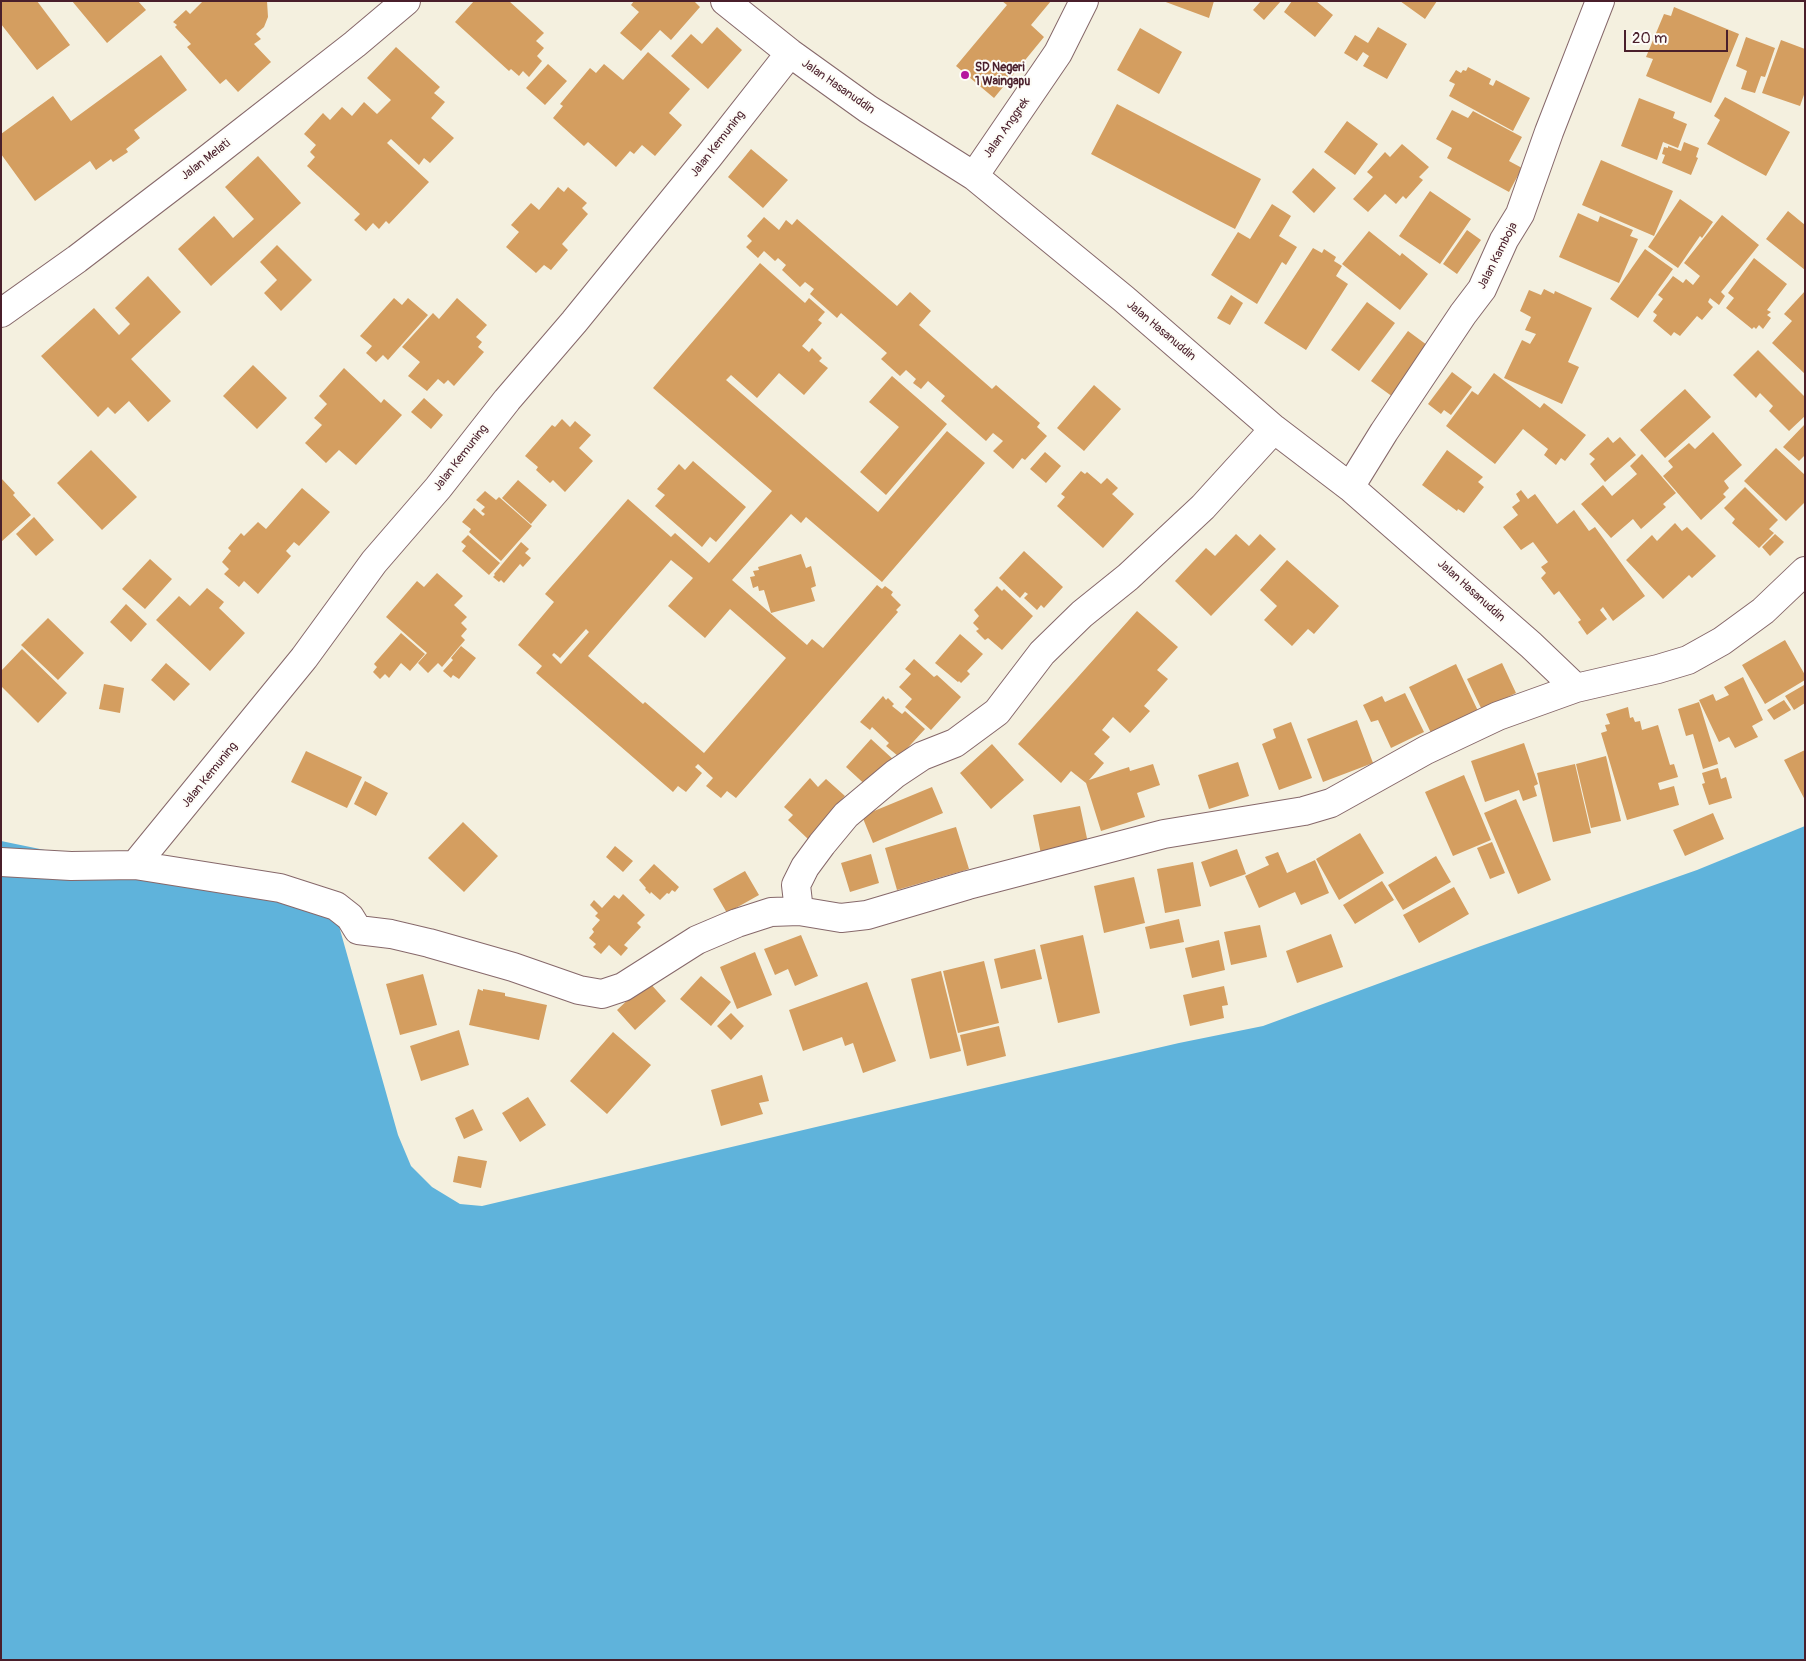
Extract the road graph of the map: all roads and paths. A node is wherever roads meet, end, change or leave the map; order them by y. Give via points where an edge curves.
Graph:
1 (406, 1) edge
2 (724, 1) edge
3 (1084, 1) edge
4 (1600, 1) edge
5 (790, 53) junction
6 (974, 176) junction
7 (1, 314) edge
8 (1274, 429) junction
9 (1350, 487) junction
10 (1805, 571) edge
11 (1576, 688) junction
12 (1, 862) edge
13 (136, 865) junction
14 (799, 911) junction

1 - 7 street, Jalan Melati via 200,165
2 - 5 street, Jalan Hasanuddin
3 - 6 street, Jalan Anggrek via 1058,53
4 - 9 street, Jalan Kamboja via 1520,214 1482,288
5 - 6 street, Jalan Hasanuddin
5 - 13 street, Jalan Kemuning via 574,322 374,562 292,673
6 - 8 street, Jalan Hasanuddin via 1124,299
8 - 9 street, Jalan Hasanuddin
8 - 14 street via 1203,507 1042,653 997,712 955,743 922,756 895,774 846,815 805,866 796,885
9 - 11 street, Jalan Hasanuddin via 1524,638
10 - 11 street via 1763,611 1722,641 1688,660
11 - 14 street via 1498,716 1426,750 1331,803 1304,811 1164,834 968,885 868,915 841,918
12 - 13 street
13 - 14 street via 280,888 336,906 350,917 358,930 429,943 579,990 602,994 624,987 697,940 736,923 770,912

